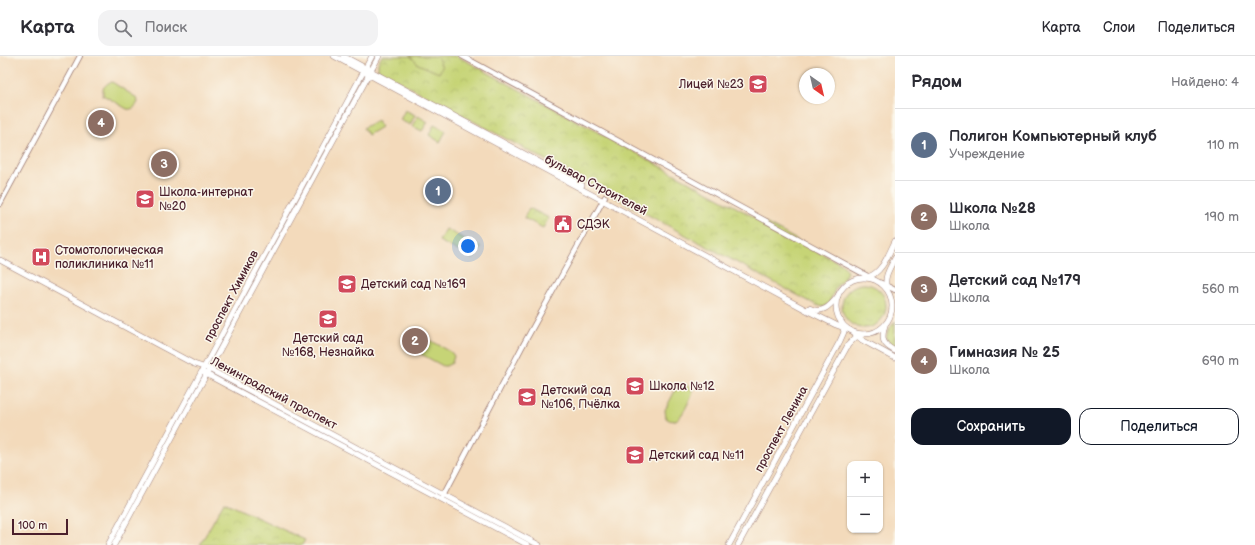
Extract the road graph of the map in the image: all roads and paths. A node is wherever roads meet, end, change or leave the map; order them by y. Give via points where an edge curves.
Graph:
1 (80, 56) edge
2 (334, 56) edge
3 (343, 56) edge
4 (372, 56) edge
5 (378, 56) edge
6 (462, 56) edge
7 (367, 71) junction
8 (604, 199) junction
9 (0, 204) edge
10 (895, 241) edge
11 (895, 258) edge
12 (0, 260) edge
13 (869, 278) junction
14 (884, 284) junction
15 (895, 290) edge
16 (838, 296) junction
17 (841, 321) junction
18 (885, 324) junction
19 (844, 328) junction
20 (851, 330) junction
21 (864, 334) junction
22 (857, 336) junction
23 (895, 351) edge
24 (895, 358) edge
25 (194, 364) junction
26 (207, 367) junction
27 (204, 373) junction
28 (443, 496) junction
29 (108, 545) edge
30 (114, 545) edge
31 (528, 545) edge
32 (539, 545) edge
33 (729, 545) edge
34 (738, 545) edge

1 - 9 street
2 - 7 main road, бульвар Строителей
3 - 7 main road, бульвар Строителей
4 - 7 main road, проспект Химиков
5 - 7 main road, проспект Химиков
6 - 13 street
7 - 8 main road, бульвар Строителей
7 - 26 main road, проспект Химиков
8 - 16 main road, бульвар Строителей via 813,310 824,309
8 - 19 main road, бульвар Строителей via 806,310
8 - 28 street
10 - 13 main road via 878,271
11 - 14 main road
12 - 25 main road, Ленинградский проспект
13 - 14 main road
13 - 16 main road via 855,279 846,284
14 - 15 street
14 - 18 main road via 892,300 890,317
16 - 17 main road via 837,311
17 - 19 main road
17 - 20 main road
18 - 21 main road via 873,332
18 - 23 main road via 884,343
19 - 20 main road, бульвар Строителей
19 - 33 main road, проспект Ленина via 840,341
20 - 21 main road
20 - 22 main road, бульвар Строителей
21 - 22 main road
22 - 24 main road, бульвар Строителей
22 - 34 main road, проспект Ленина via 848,345
25 - 26 main road, Ленинградский проспект
25 - 27 main road
26 - 27 main road, проспект Химиков
26 - 28 main road, Ленинградский проспект
27 - 28 main road, Ленинградский проспект via 435,496
27 - 29 main road, проспект Химиков
27 - 30 main road, проспект Химиков
28 - 31 main road, Ленинградский проспект
28 - 32 main road, Ленинградский проспект

